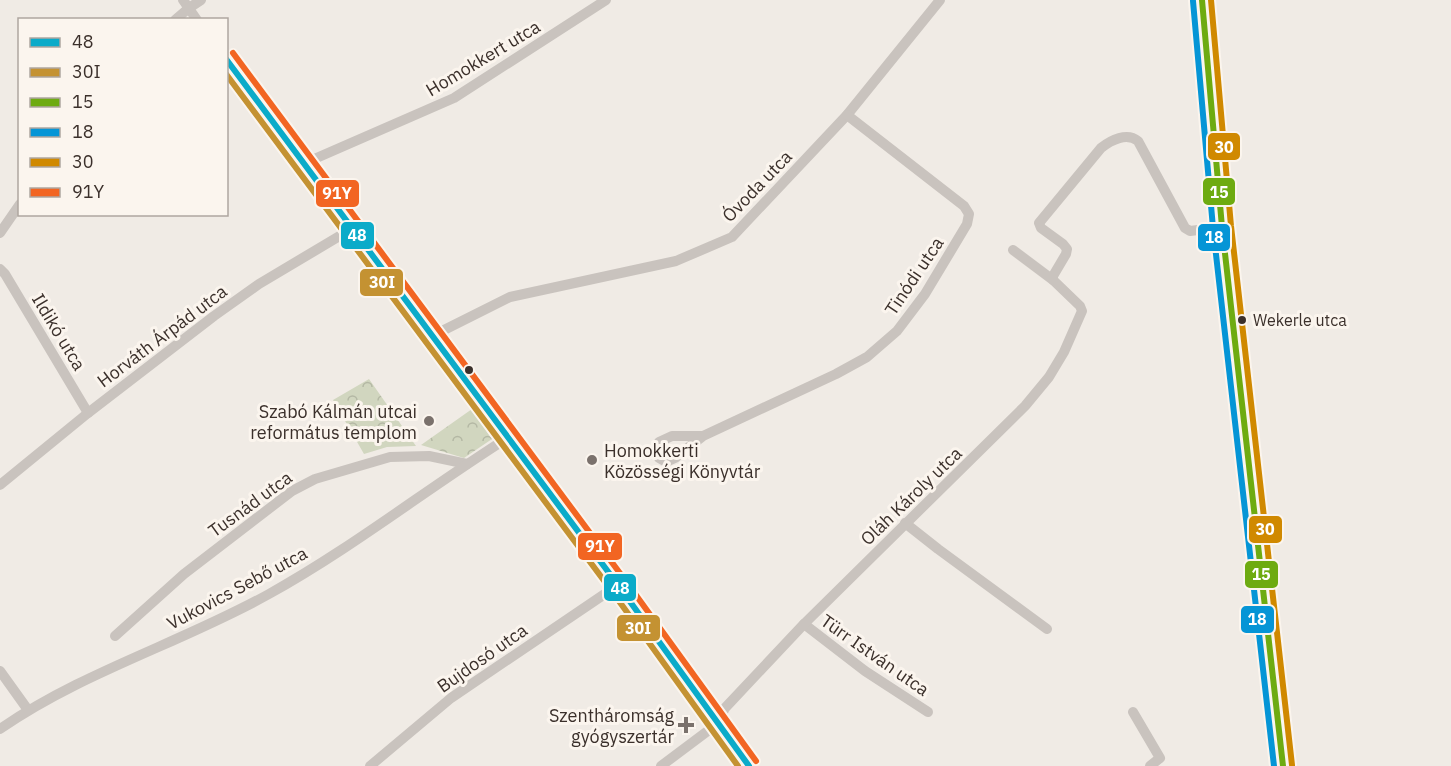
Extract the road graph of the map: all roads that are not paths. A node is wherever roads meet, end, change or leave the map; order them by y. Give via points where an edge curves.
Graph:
1 (201, 0) edge
2 (606, 0) edge
3 (940, 0) edge
4 (1202, 0) edge
5 (186, 4) edge
6 (176, 18) edge
7 (196, 18) edge
8 (228, 61) edge
9 (847, 115) junction
10 (305, 164) junction
11 (18, 207) edge
12 (1222, 227) junction
13 (353, 228) junction
14 (0, 233) edge
15 (1013, 250) dead end
16 (0, 269) edge
17 (1053, 280) junction
18 (434, 335) junction
19 (88, 413) junction
20 (703, 436) dead end
21 (509, 437) junction
22 (466, 464) junction
23 (0, 485) edge
24 (905, 523) junction
25 (618, 585) junction
26 (804, 624) junction
27 (1047, 629) dead end
28 (115, 636) dead end
29 (0, 671) edge
30 (28, 710) junction
31 (928, 712) dead end
32 (1134, 712) dead end
33 (717, 724) junction
34 (0, 729) edge
35 (370, 766) edge
36 (661, 766) edge
37 (749, 766) edge
38 (1150, 766) edge
39 (1283, 766) edge

1 - 5 street
2 - 10 street, Homokkert utca via 454,98
3 - 9 street, Óvoda utca
4 - 12 street
5 - 6 street
5 - 7 street
8 - 10 street
9 - 18 street, Óvoda utca via 732,237 676,261 510,297
9 - 20 street, Tinódi utca via 964,206 969,214 967,224 925,294 897,331 867,357
10 - 13 street
11 - 14 street
12 - 17 street via 1190,231 1185,228 1138,141 1127,136 1101,148 1039,224 1067,249
12 - 39 street
13 - 18 street
13 - 19 street, Horváth Árpád utca via 259,284
15 - 17 street, Oláh Károly utca
16 - 19 street, Ildikó utca
17 - 24 street, Oláh Károly utca via 1082,311 1064,352 1017,414
18 - 21 street
19 - 23 street, Horváth Árpád utca
21 - 22 street, Vukovics Sebő utca
21 - 25 street
22 - 28 street, Tusnád utca via 429,456 390,457 315,479 292,491 184,574
22 - 30 street, Vukovics Sebő utca via 325,561 269,594
24 - 26 street, Oláh Károly utca
24 - 27 street
25 - 33 street
25 - 35 street, Bujdosó utca via 451,698
26 - 31 street, Türr István utca via 865,671
26 - 33 street, Oláh Károly utca via 725,708
29 - 30 street
30 - 34 street, Vukovics Sebő utca
32 - 38 street via 1160,758
33 - 36 street, Oláh Károly utca
33 - 37 street

